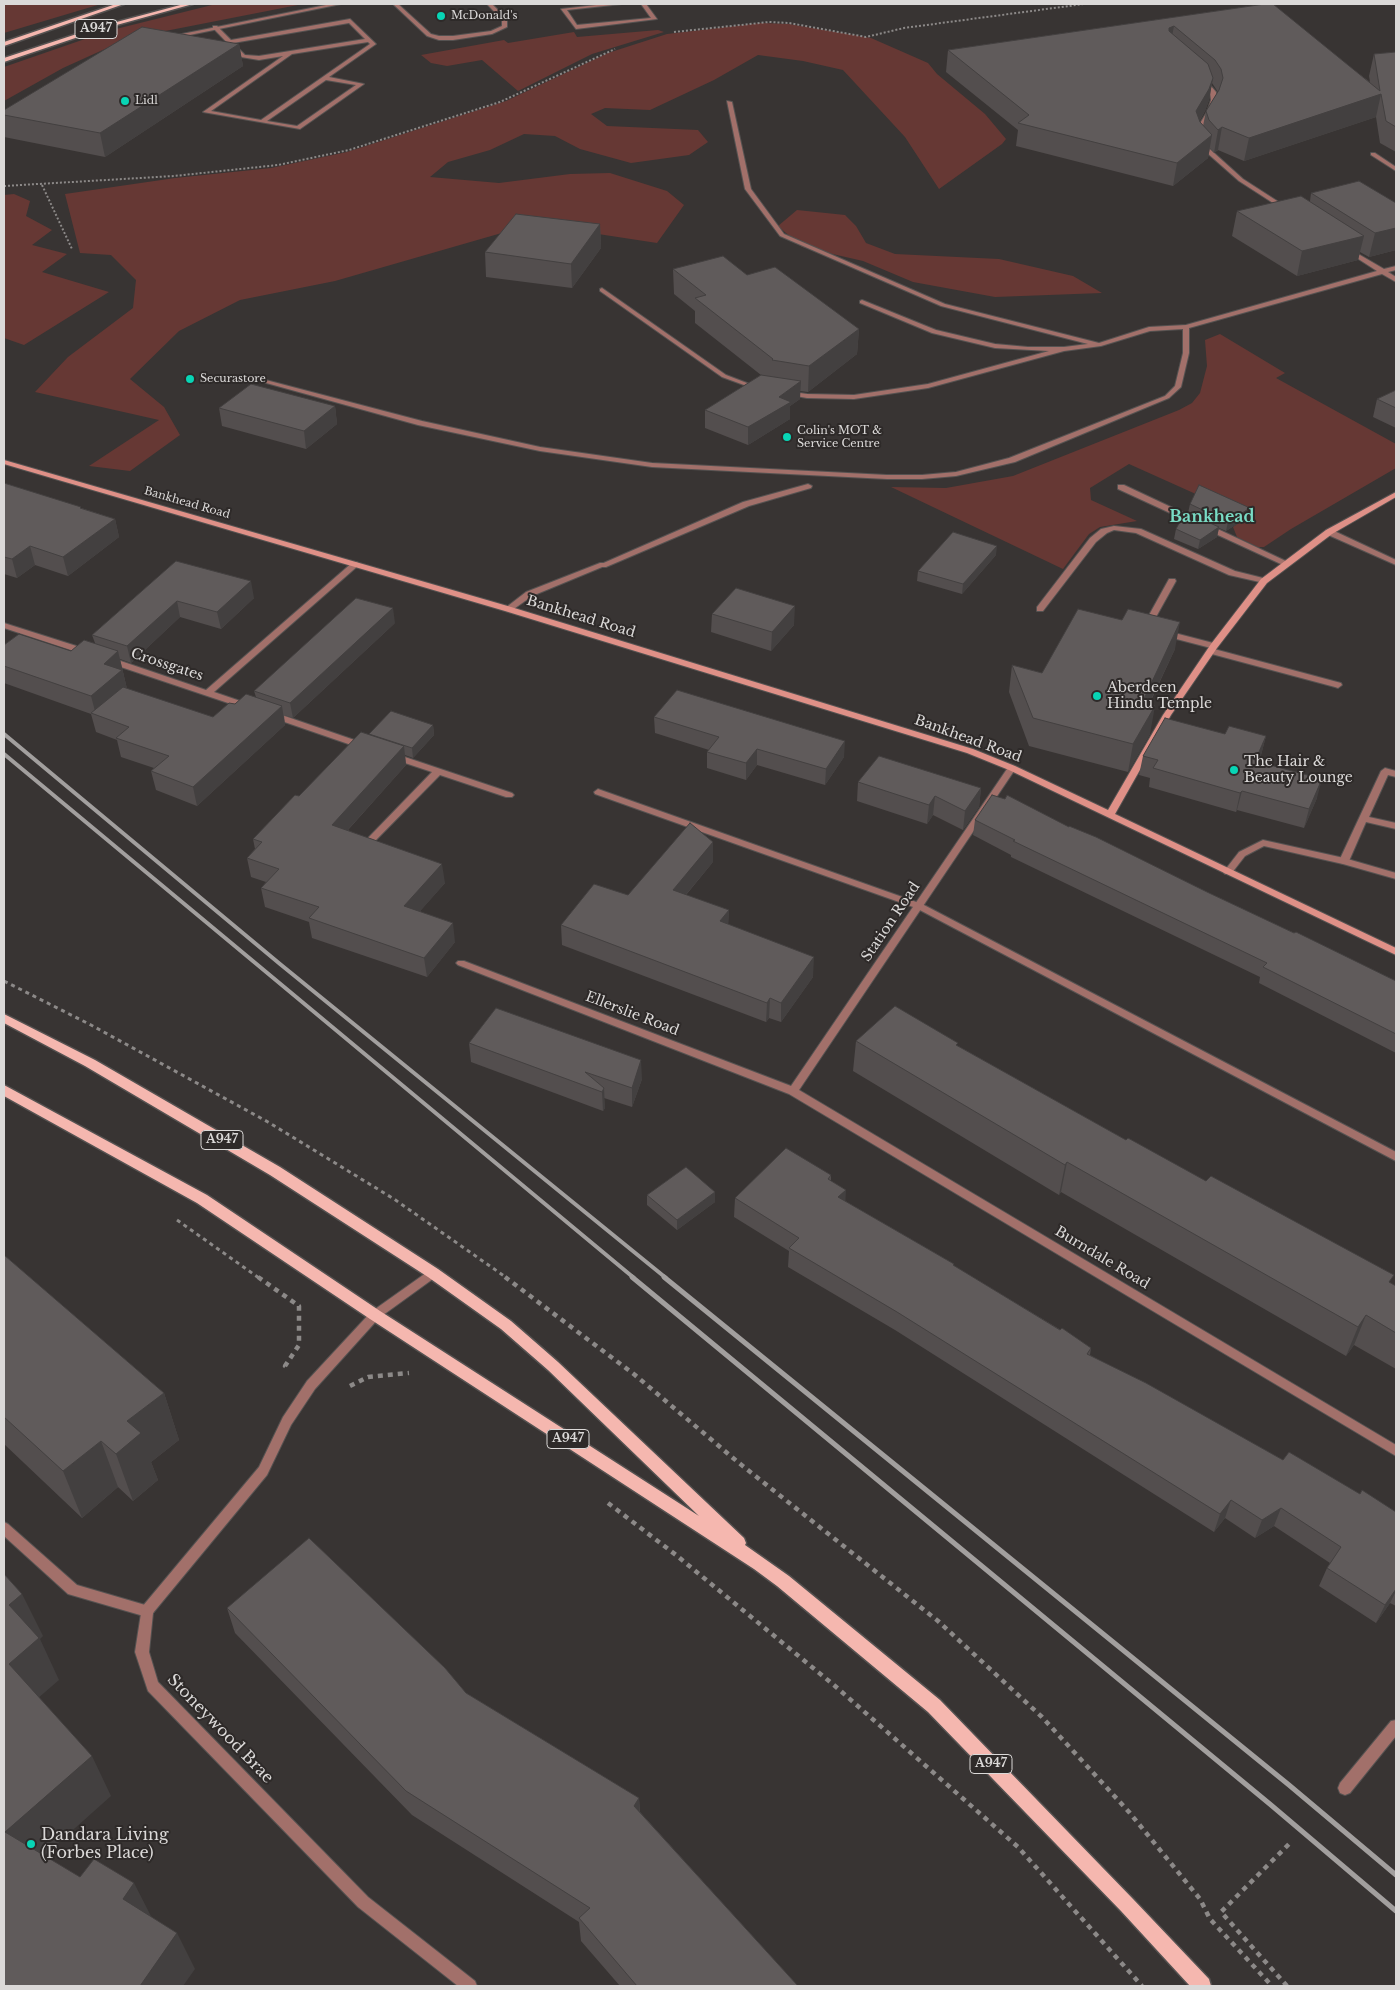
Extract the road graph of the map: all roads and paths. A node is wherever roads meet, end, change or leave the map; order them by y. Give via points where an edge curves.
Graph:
1 (121, 4) edge
2 (190, 4) edge
3 (338, 4) edge
4 (489, 4) edge
5 (619, 4) edge
6 (644, 4) edge
7 (1084, 4) edge
8 (397, 6) edge
9 (215, 28) junction
10 (666, 33) dead end
11 (164, 38) edge
12 (369, 40) junction
13 (229, 42) junction
14 (4, 44) edge
15 (615, 49) dead end
16 (290, 53) junction
17 (4, 60) edge
18 (1198, 75) edge
19 (324, 78) junction
20 (729, 102) dead end
21 (262, 122) junction
22 (1372, 154) dead end
23 (1396, 169) edge
24 (42, 185) junction
25 (4, 186) edge
26 (1290, 212) edge
27 (1339, 244) edge
28 (72, 249) dead end
29 (1396, 268) edge
30 (1380, 271) junction
31 (1396, 280) edge
32 (602, 290) dead end
33 (862, 302) dead end
34 (1186, 327) junction
35 (1099, 344) junction
36 (1064, 349) junction
37 (262, 381) dead end
38 (766, 390) edge
39 (774, 391) edge
40 (4, 462) edge
41 (808, 486) dead end
42 (1121, 487) dead end
43 (1396, 494) edge
44 (1329, 532) junction
45 (1286, 563) junction
46 (1396, 563) edge
47 (356, 564) junction
48 (1172, 581) dead end
49 (1264, 582) junction
50 (508, 609) junction
51 (1040, 610) dead end
52 (4, 625) edge
53 (1212, 648) junction
54 (1338, 685) dead end
55 (208, 693) junction
56 (254, 709) edge
57 (263, 712) edge
58 (374, 749) edge
59 (383, 752) edge
60 (1012, 768) junction
61 (438, 771) junction
62 (1396, 774) edge
63 (598, 792) dead end
64 (509, 795) dead end
65 (1110, 815) junction
66 (1365, 818) junction
67 (1396, 826) edge
68 (372, 838) edge
69 (1344, 861) junction
70 (1228, 872) junction
71 (1396, 876) edge
72 (919, 906) junction
73 (1396, 952) edge
74 (461, 963) dead end
75 (4, 1018) edge
76 (4, 1090) edge
77 (793, 1091) junction
78 (1396, 1157) edge
79 (169, 1214) dead end
80 (433, 1274) junction
81 (375, 1315) junction
82 (416, 1377) dead end
83 (311, 1385) junction
84 (1396, 1451) edge
85 (606, 1502) dead end
86 (4, 1528) edge
87 (760, 1564) junction
88 (147, 1610) junction
89 (1396, 1726) edge
90 (1345, 1788) dead end
91 (1290, 1843) dead end
92 (470, 1986) edge
93 (1142, 1986) edge
94 (1202, 1986) edge
95 (1287, 1986) edge

1 - 14 main road, A947
2 - 17 main road, A947 via 91,31
3 - 9 street
4 - 8 street via 505,20 504,27 453,38 429,34
5 - 6 street via 564,9 576,27 654,19
7 - 10 path via 904,28 866,37 769,22
9 - 11 street
9 - 13 street
12 - 13 street via 350,21
12 - 16 street
12 - 19 street via 373,44
13 - 16 street via 242,56 259,58
15 - 24 path via 500,102 349,150 278,165
16 - 21 street via 206,112
18 - 26 street via 1213,92 1214,100 1197,133 1200,144 1241,180
19 - 21 street
19 - 21 street via 361,84 298,128
20 - 35 street via 748,189 782,235 943,304
22 - 23 street
24 - 25 path
24 - 28 path
27 - 30 street
29 - 30 street
30 - 31 street
30 - 34 street
32 - 38 street via 724,376
33 - 36 street via 925,329 962,339 995,346
34 - 35 street via 1149,329
34 - 37 street via 1186,353 1178,387 1167,397 1012,460 956,474 922,477 652,465 540,450
35 - 36 street
36 - 39 street via 928,386 854,397 807,396
40 - 47 street, Bankhead Road
41 - 50 street, Bankhead Road via 746,504 529,594
42 - 45 street
43 - 44 street
44 - 45 street
44 - 46 street
45 - 49 street
47 - 50 street, Bankhead Road
47 - 55 street, Crossgates
48 - 53 street via 1146,629
49 - 51 street via 1232,573 1138,531 1114,528 1093,540
49 - 53 street
50 - 60 street, Bankhead Road via 970,751
52 - 55 street, Crossgates
53 - 54 street
53 - 65 street via 1167,715
55 - 56 street, Crossgates
57 - 58 street
59 - 61 street
60 - 65 street, Bankhead Road
60 - 72 street, Station Road
61 - 64 street
61 - 68 street
62 - 66 street via 1385,771
63 - 72 street
65 - 70 street, Bankhead Road
66 - 67 street
66 - 69 street
69 - 70 street via 1263,843 1242,854
69 - 71 street
70 - 73 street, Bankhead Road
72 - 77 street, Station Road
72 - 78 street
74 - 77 street, Ellerslie Road
75 - 80 main road, A947 via 90,1063 275,1171
76 - 81 main road, A947 via 202,1199
77 - 84 street, Burndale Road
79 - 83 path via 299,1306 299,1345 285,1366
80 - 81 street
80 - 87 main road, A947 via 506,1325 553,1366
81 - 83 street
81 - 87 main road, A947
82 - 83 path via 407,1372 368,1376 328,1398
83 - 88 street via 287,1421 263,1471
85 - 93 path via 676,1555 835,1686 1018,1847
86 - 88 street via 72,1590
87 - 94 main road, A947 via 934,1706
88 - 92 street, Stoneywood Brae via 142,1652 153,1686 363,1902
89 - 90 street
91 - 95 path via 1221,1912

